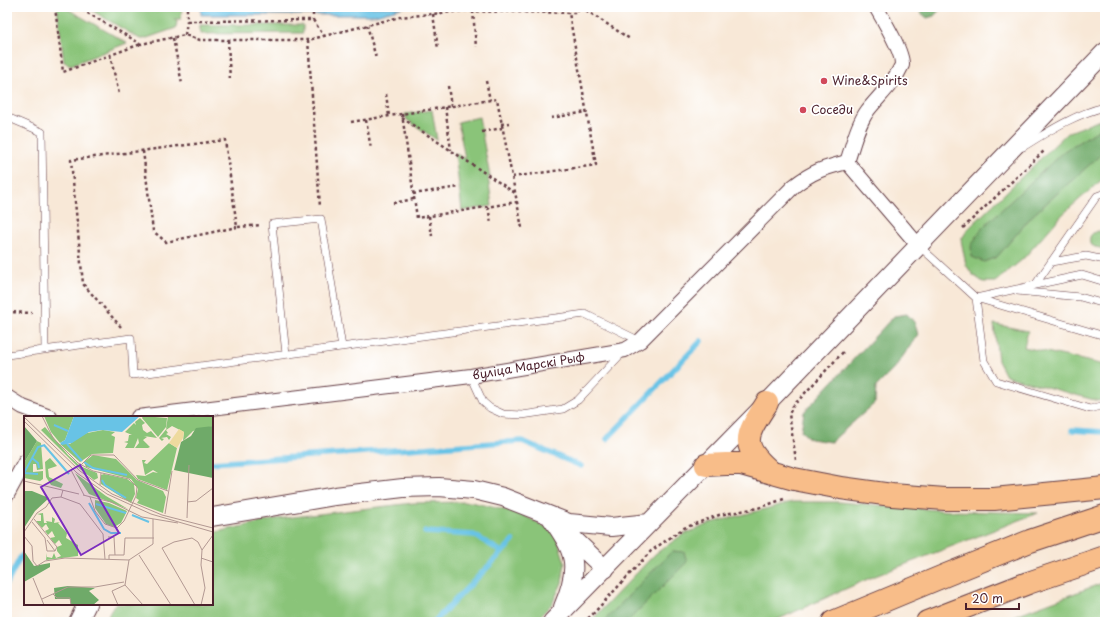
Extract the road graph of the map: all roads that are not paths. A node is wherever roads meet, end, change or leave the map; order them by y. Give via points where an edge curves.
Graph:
1 (876, 7) edge
2 (1102, 59) edge
3 (1105, 107) edge
4 (7, 117) edge
5 (1002, 159) junction
6 (847, 162) junction
7 (1105, 187) edge
8 (1105, 193) edge
9 (1097, 196) junction
10 (918, 245) junction
11 (1105, 260) edge
12 (1052, 262) junction
13 (1105, 282) edge
14 (1035, 285) junction
15 (1011, 290) junction
16 (976, 298) junction
17 (1105, 304) edge
18 (1105, 336) edge
19 (640, 341) junction
20 (342, 347) junction
21 (45, 350) junction
22 (625, 350) junction
23 (286, 354) junction
24 (7, 355) edge
25 (471, 376) junction
26 (7, 397) edge
27 (767, 403) junction
28 (1105, 404) edge
29 (47, 416) edge
30 (146, 416) edge
31 (24, 464) edge
32 (706, 465) junction
33 (773, 473) junction
34 (1105, 488) edge
35 (7, 495) edge
36 (550, 516) junction
37 (1105, 516) edge
38 (213, 517) edge
39 (650, 523) junction
40 (1105, 557) edge
41 (605, 569) junction
42 (86, 605) edge
43 (556, 618) edge
44 (78, 622) edge
45 (833, 622) edge
46 (927, 622) edge

1 - 6 street via 902,65 886,91 868,110
2 - 5 street
3 - 5 lane via 1070,120
4 - 21 lane via 42,132
5 - 10 street
6 - 10 street
6 - 19 street, вуліца Марскі Рыф via 820,169 794,186
7 - 9 lane
8 - 9 lane
9 - 12 lane
10 - 16 lane
10 - 27 street
11 - 12 lane via 1086,256
12 - 14 lane
13 - 14 lane via 1082,275
14 - 15 lane
15 - 16 lane
15 - 17 lane via 1080,297
16 - 18 lane
16 - 28 lane via 984,360 996,381 1090,409
19 - 20 lane via 585,314
19 - 22 street, вуліца Марскі Рыф
20 - 23 lane
20 - 23 lane via 321,219 272,224
21 - 23 lane via 131,338 133,374
21 - 24 lane
22 - 25 street, вуліца Марскі Рыф
22 - 25 lane via 578,400 563,410 522,415 503,414 483,402
25 - 30 street, вуліца Марскі Рыф
26 - 29 street
27 - 32 street
27 - 33 highway via 751,427 748,441 751,451
31 - 35 street
32 - 33 highway via 741,464
32 - 39 street
33 - 34 highway via 841,488 945,499 994,499
36 - 38 street via 503,497 474,490 439,487 404,488 335,496
36 - 39 street via 587,526 611,527
36 - 41 street
36 - 43 street via 565,538 573,556 574,571 571,589
37 - 45 highway via 1030,541
39 - 41 street
40 - 46 highway
41 - 43 street
42 - 44 street

